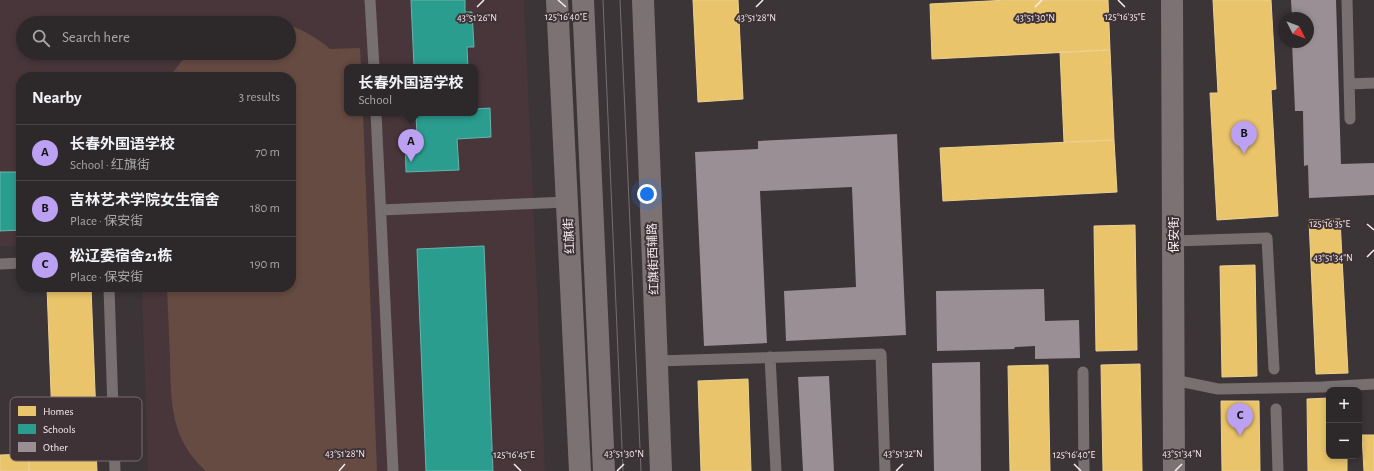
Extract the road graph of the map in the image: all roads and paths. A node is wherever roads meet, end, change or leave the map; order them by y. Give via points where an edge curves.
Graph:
1 (370, 0) edge
2 (557, 0) edge
3 (583, 0) edge
4 (643, 0) edge
5 (1172, 0) edge
6 (1347, 0) edge
7 (374, 64) edge
8 (1374, 83) edge
9 (1349, 84) junction
10 (376, 116) edge
11 (1350, 119) dead end
12 (567, 202) junction
13 (381, 210) junction
14 (1174, 241) junction
15 (0, 264) edge
16 (16, 264) edge
17 (109, 292) edge
18 (770, 357) junction
19 (656, 361) junction
20 (1274, 369) dead end
21 (1083, 372) dead end
22 (1174, 380) junction
23 (1374, 384) edge
24 (113, 397) edge
25 (1276, 409) dead end
26 (115, 461) edge
27 (115, 471) edge
28 (393, 471) edge
29 (580, 471) edge
30 (604, 471) edge
31 (661, 471) edge
32 (776, 471) edge
33 (885, 471) edge
34 (1084, 471) edge
35 (1174, 471) edge
36 (1278, 471) edge

1 - 7 lane
2 - 12 street, 红旗街
3 - 30 street, 红旗街
4 - 19 street, 红旗街西辅路
5 - 14 street, 保安街
6 - 9 lane
8 - 9 lane
9 - 11 lane
10 - 13 lane
12 - 13 lane
12 - 29 street, 红旗街
13 - 28 lane
14 - 20 lane via 1267,238
14 - 22 street, 保安街
15 - 16 lane
17 - 24 lane
18 - 19 lane
18 - 32 lane
18 - 33 lane via 881,354
19 - 31 street, 红旗街西辅路
21 - 34 lane
22 - 23 lane via 1218,389
22 - 35 street, 保安街
25 - 36 lane
26 - 27 lane

